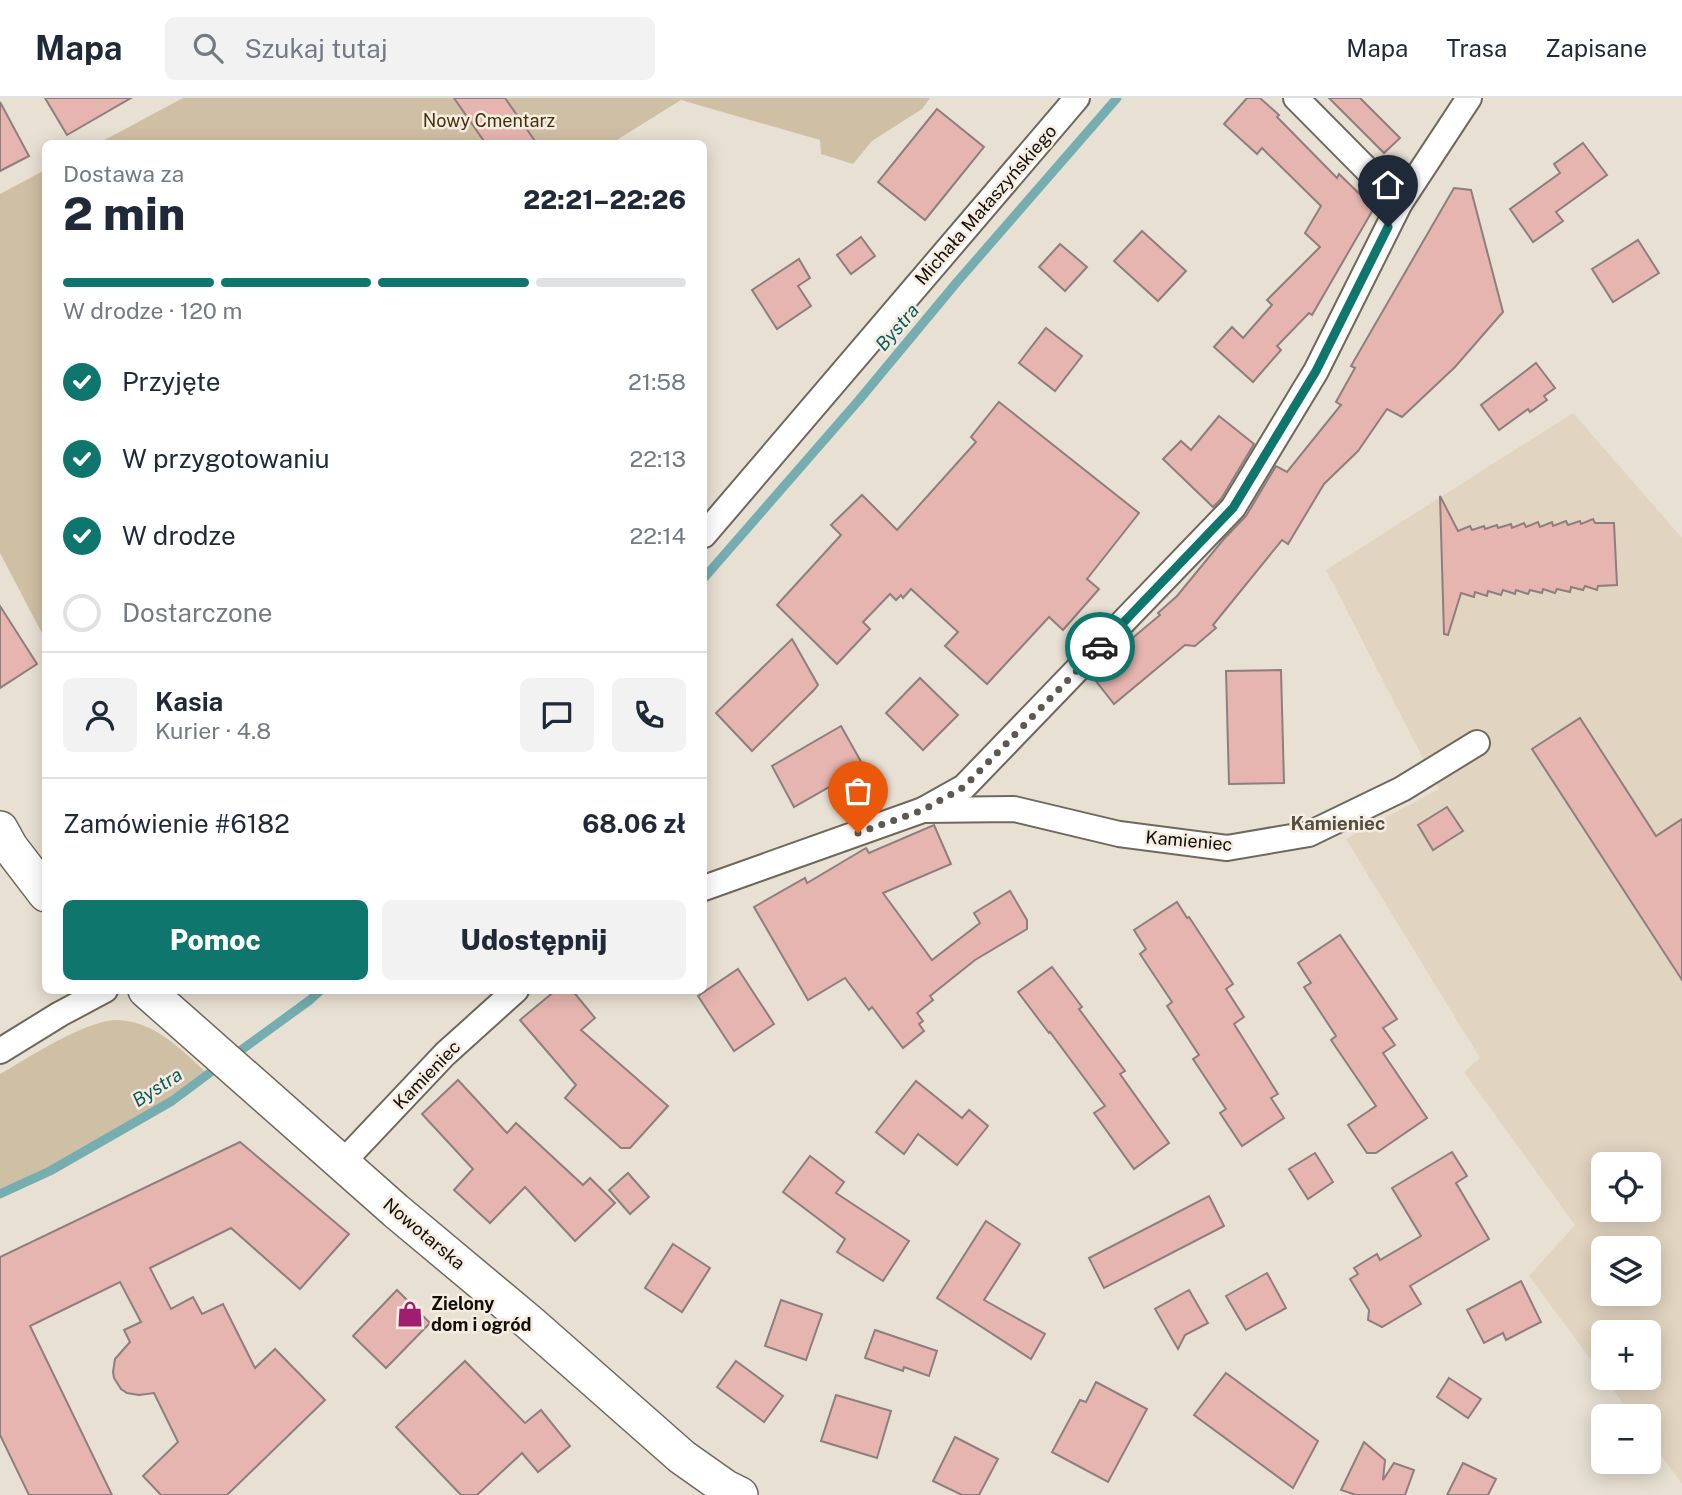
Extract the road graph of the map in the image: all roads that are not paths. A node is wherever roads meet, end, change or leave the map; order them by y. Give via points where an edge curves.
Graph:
1 (1077, 98) edge
2 (1296, 98) edge
3 (1469, 98) edge
4 (1400, 203) junction
5 (707, 531) edge
6 (1476, 743) dead end
7 (923, 810) junction
8 (0, 829) edge
9 (707, 887) edge
10 (42, 889) edge
11 (98, 994) edge
12 (160, 994) edge
13 (512, 994) edge
14 (0, 1051) edge
15 (342, 1163) junction
16 (740, 1495) edge

1 - 5 street, Michała Małaszyńskiego
2 - 4 street
3 - 4 street, Kamieniec
4 - 7 street, Kamieniec via 1316,371 1233,508 964,787
6 - 7 street, Kamieniec via 1402,789 1309,834 1227,848 1119,834 1014,809
7 - 9 street, Kamieniec
8 - 10 main road
11 - 14 street
12 - 15 main road, Nowotarska via 196,1033
13 - 15 street, Kamieniec via 445,1054
15 - 16 main road, Nowotarska via 682,1457

